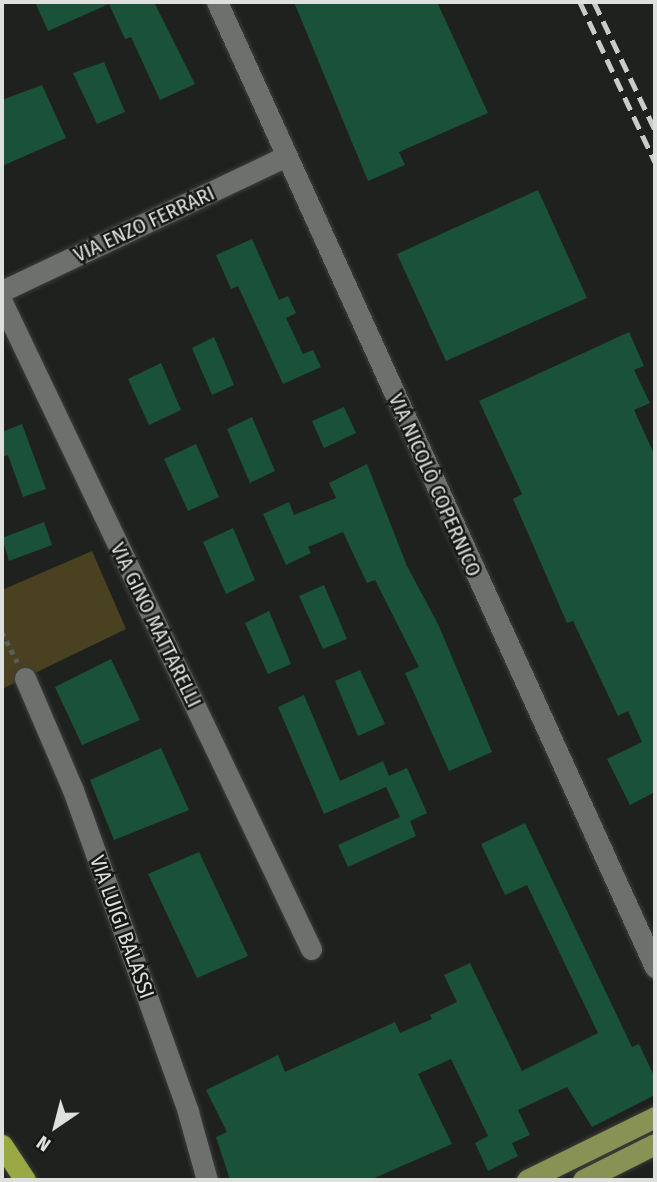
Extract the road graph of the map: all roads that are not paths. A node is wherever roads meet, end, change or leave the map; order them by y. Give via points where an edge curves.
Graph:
1 (217, 2) edge
2 (286, 156) junction
3 (2, 291) edge
4 (2, 302) edge
5 (25, 678) road end
6 (311, 949) dead end
7 (655, 967) edge
8 (655, 1117) edge
9 (655, 1144) edge
10 (2, 1145) edge
11 (25, 1180) edge
12 (207, 1180) edge
13 (527, 1180) edge
14 (583, 1180) edge

1 - 2 street, VIA NICOLÒ COPERNICO
2 - 3 street, VIA ENZO FERRARI
2 - 7 street, VIA NICOLÒ COPERNICO
4 - 6 street, VIA GINO MATTARELLI
5 - 12 street, VIA LUIGI BALASSI via 73,790 188,1112
8 - 13 main road
9 - 14 main road
10 - 11 highway

